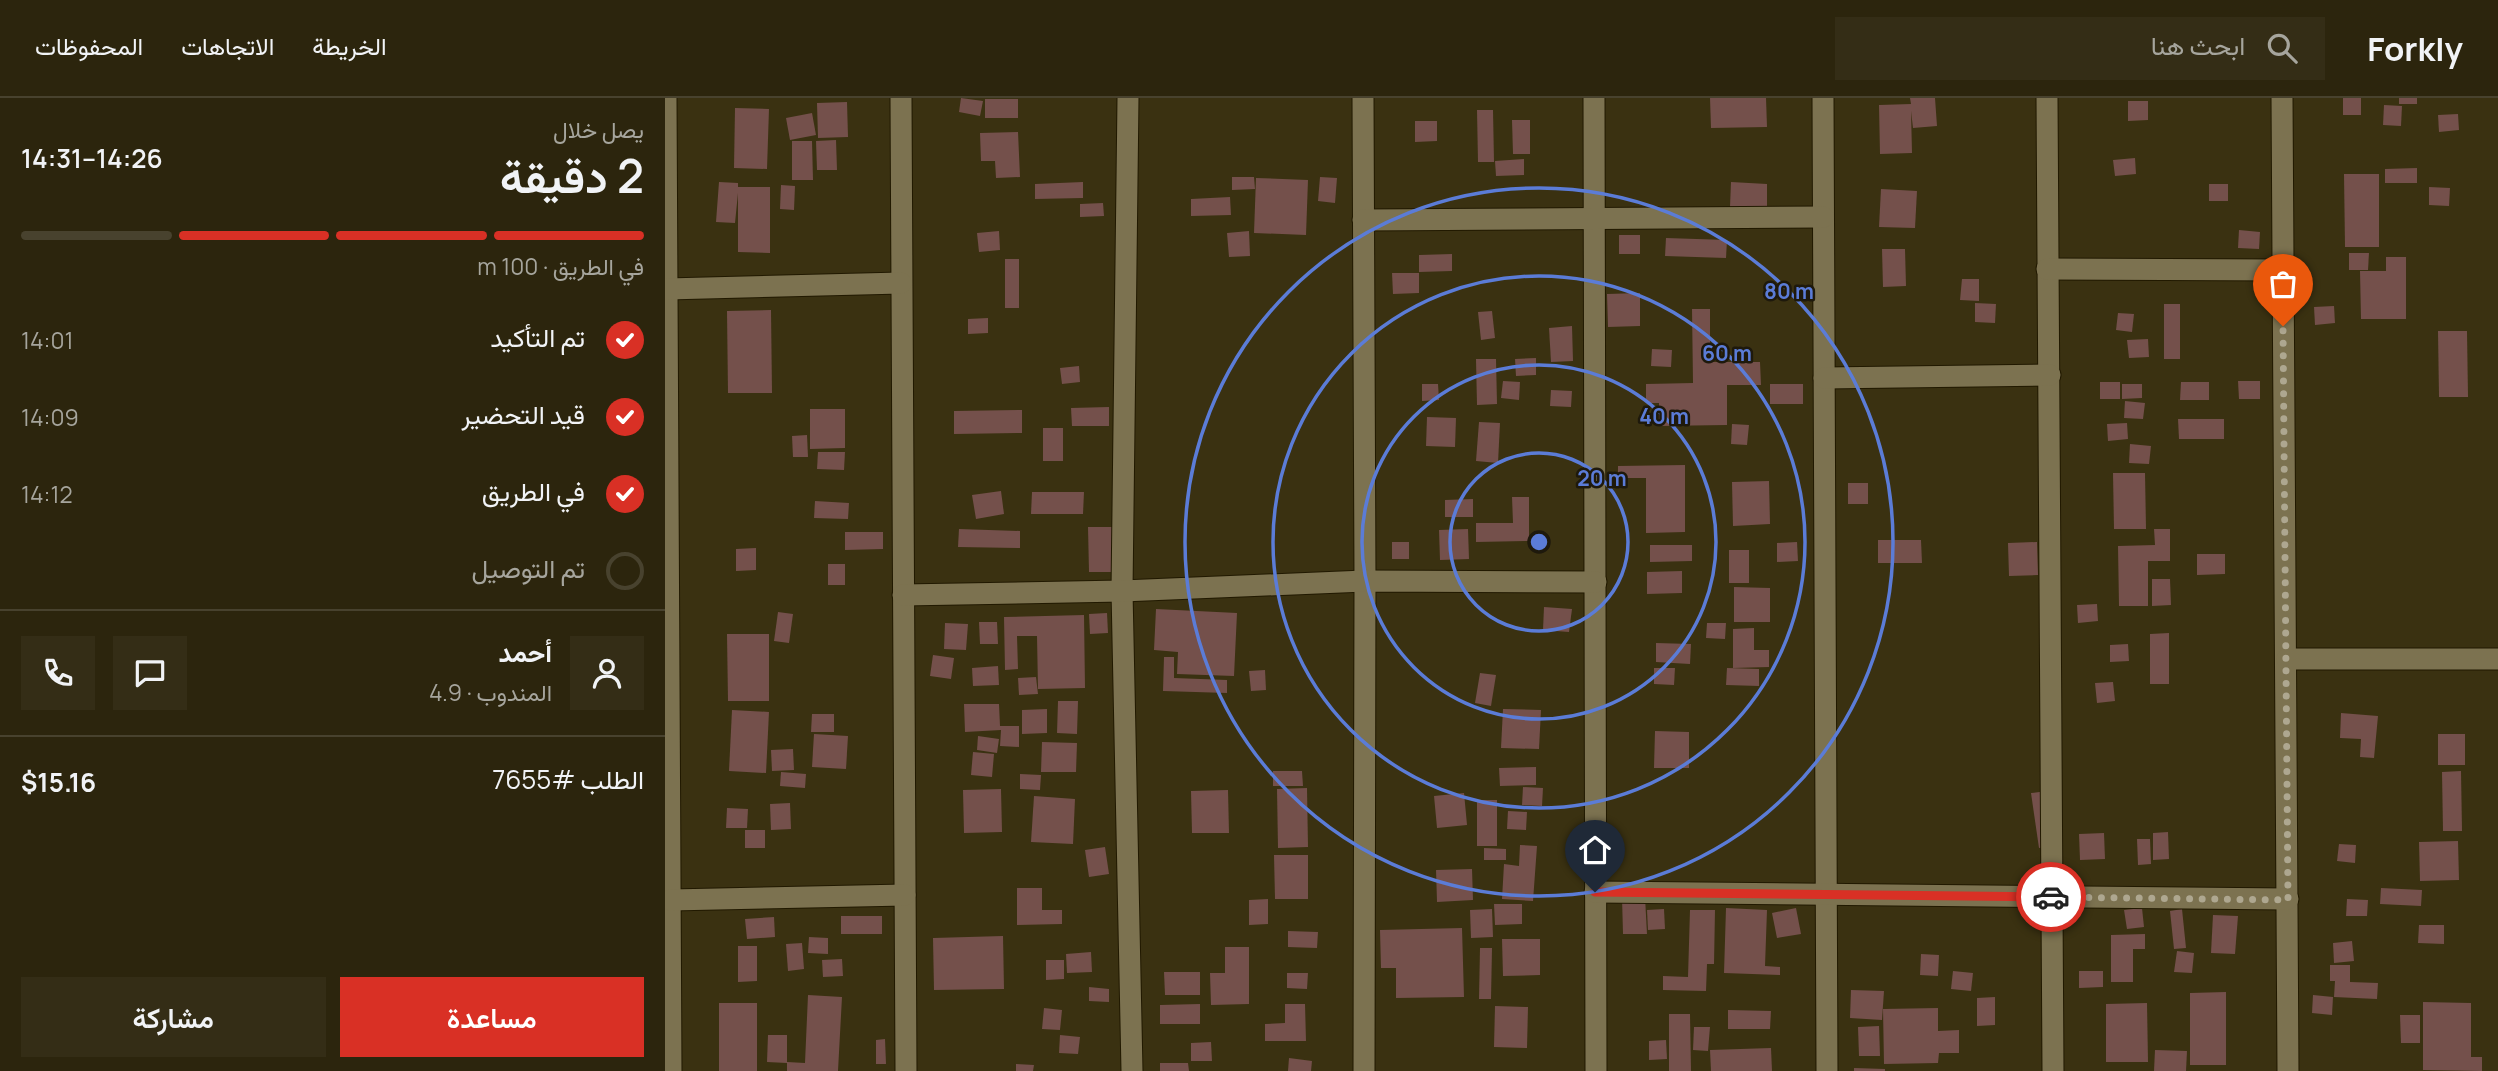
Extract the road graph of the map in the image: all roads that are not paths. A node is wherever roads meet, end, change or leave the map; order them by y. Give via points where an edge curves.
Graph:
1 (666, 98) edge
2 (901, 98) edge
3 (1128, 98) edge
4 (1363, 98) edge
5 (1594, 98) edge
6 (1823, 98) edge
7 (2047, 98) edge
8 (2282, 98) edge
9 (666, 209) edge
10 (1823, 217) junction
11 (1592, 218) junction
12 (1363, 220) junction
13 (2047, 269) junction
14 (2283, 270) junction
15 (901, 283) junction
16 (667, 289) junction
17 (2050, 375) junction
18 (1824, 378) junction
19 (1366, 581) junction
20 (1596, 582) junction
21 (1122, 591) junction
22 (903, 595) junction
23 (668, 655) edge
24 (2287, 659) junction
25 (2498, 659) edge
26 (1595, 892) junction
27 (1826, 894) junction
28 (905, 895) junction
29 (2053, 897) junction
30 (671, 900) junction
31 (2288, 900) junction
32 (669, 1060) edge
33 (906, 1071) edge
34 (1132, 1071) edge
35 (1364, 1071) edge
36 (1596, 1071) edge
37 (1827, 1071) edge
38 (2053, 1071) edge
39 (2288, 1071) edge

1 - 9 street
2 - 15 street
3 - 21 street
4 - 12 street
5 - 11 street
6 - 10 street
7 - 13 street
8 - 14 street
9 - 16 street
10 - 11 street
10 - 18 street
11 - 12 street
11 - 20 street
12 - 19 street
13 - 14 street
13 - 17 street
14 - 24 street
15 - 16 street
15 - 22 street
16 - 23 street
17 - 18 street
17 - 29 street
18 - 27 street
19 - 20 street
19 - 21 street
19 - 35 street
20 - 26 street
21 - 22 street
21 - 34 street
22 - 28 street
23 - 30 street
24 - 25 street
24 - 31 street
26 - 27 street
26 - 36 street
27 - 29 street
27 - 37 street
28 - 30 street
28 - 33 street
29 - 31 street
29 - 38 street
30 - 32 street
31 - 39 street

